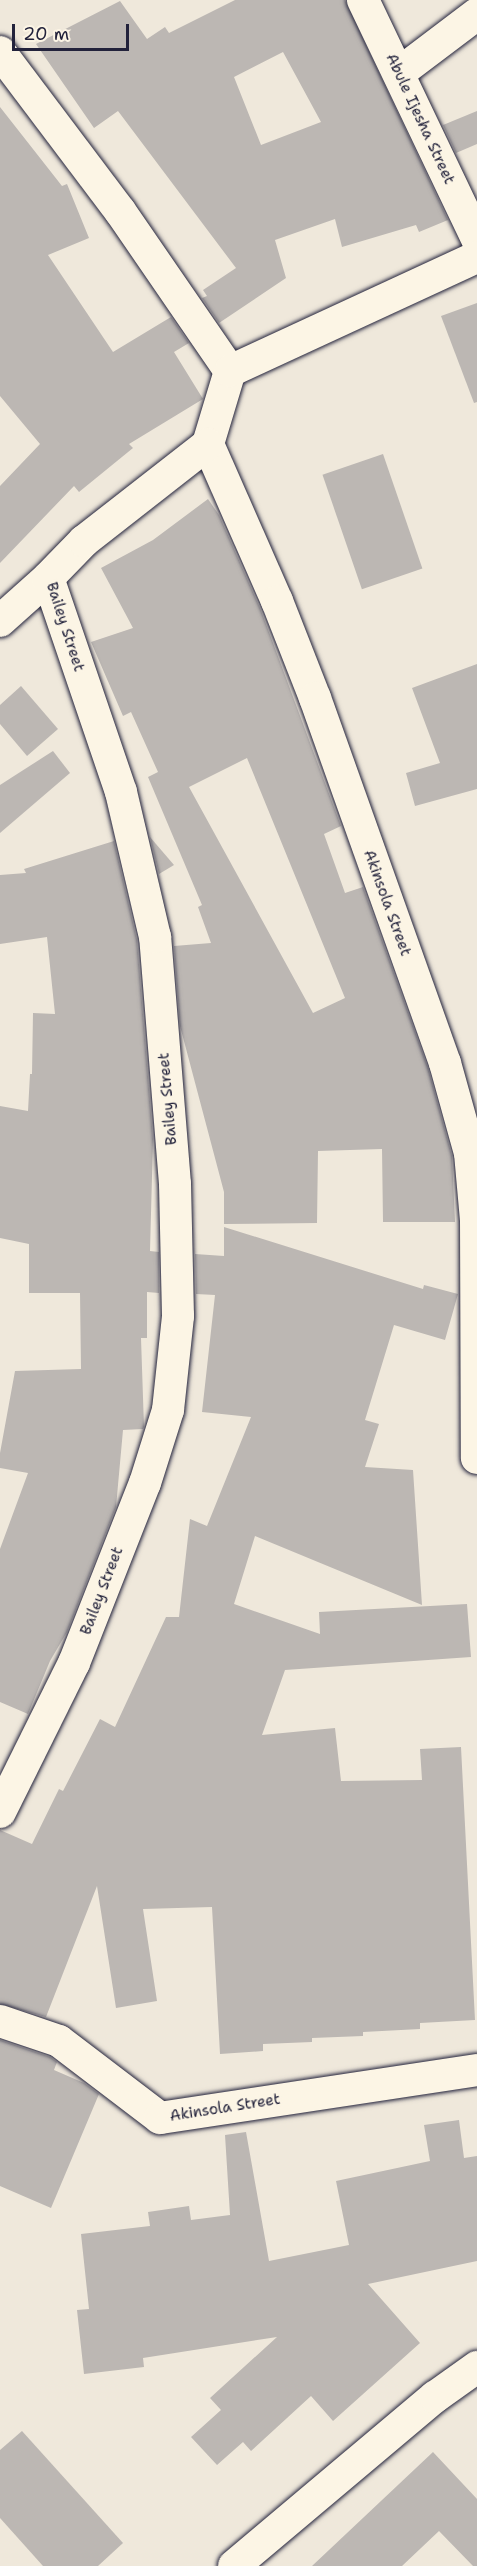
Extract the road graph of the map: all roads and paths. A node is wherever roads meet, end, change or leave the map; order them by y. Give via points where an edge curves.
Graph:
1 (363, 0) edge
2 (477, 14) edge
3 (0, 52) edge
4 (399, 73) junction
5 (477, 239) edge
6 (477, 257) edge
7 (231, 371) junction
8 (208, 444) junction
9 (48, 578) junction
10 (0, 621) edge
11 (477, 1458) edge
12 (0, 1812) edge
13 (0, 2021) edge
14 (477, 2070) edge
15 (477, 2367) edge
16 (234, 2566) edge

1 - 4 street, Abule Ijesha Street
2 - 4 street
3 - 7 street via 120,211
4 - 5 street, Abule Ijesha Street
6 - 7 street
7 - 8 street
8 - 9 street, Bailey Street via 84,541
8 - 11 street, Akinsola Street via 315,698 445,1063 470,1153 476,1220
9 - 10 street
9 - 12 street, Bailey Street via 121,792 155,937 174,1184 178,1316 168,1410 145,1483 74,1663
13 - 14 street, Akinsola Street via 59,2041 160,2118
15 - 16 street via 435,2397

